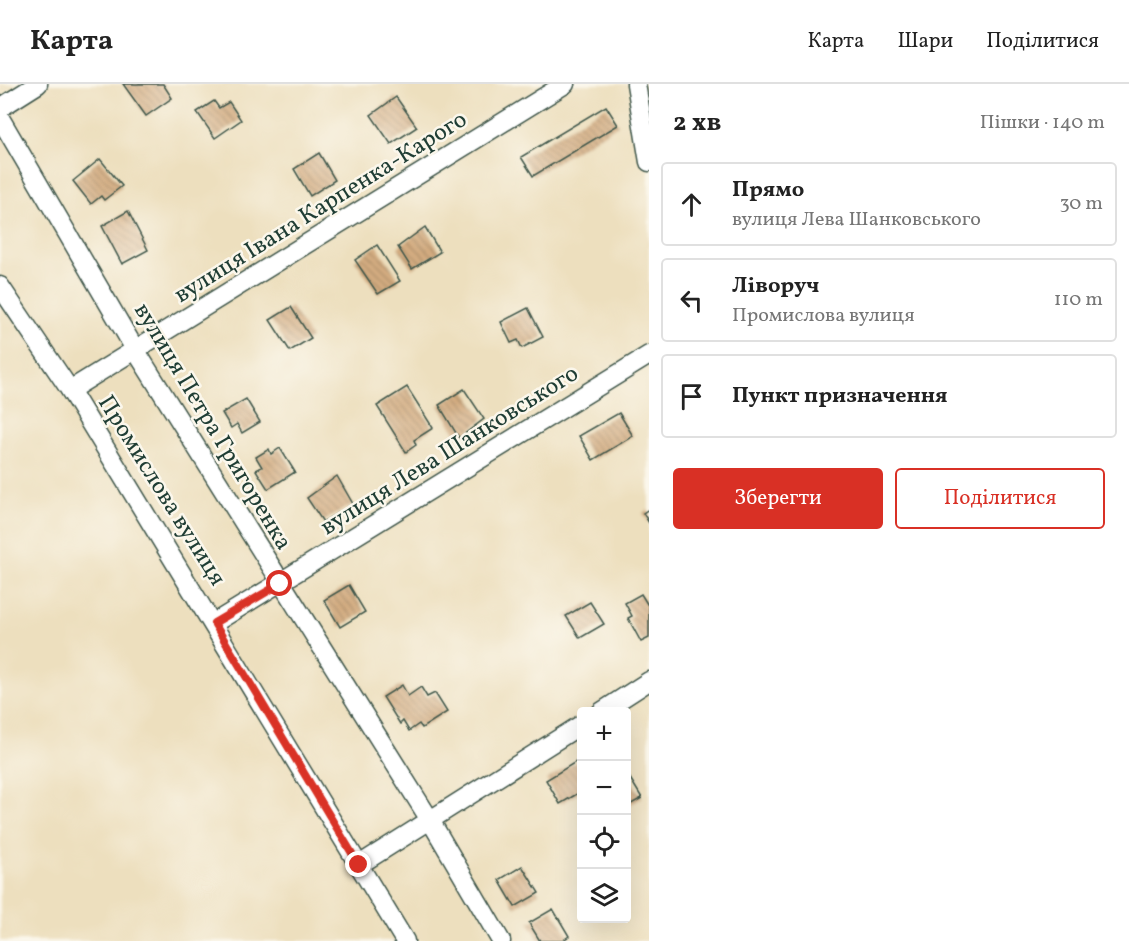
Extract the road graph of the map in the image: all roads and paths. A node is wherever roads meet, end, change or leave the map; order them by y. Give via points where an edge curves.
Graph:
1 (39, 84) edge
2 (566, 84) edge
3 (636, 84) edge
4 (0, 108) edge
5 (0, 118) edge
6 (649, 162) edge
7 (0, 286) edge
8 (136, 351) junction
9 (649, 355) edge
10 (70, 390) junction
11 (280, 584) junction
12 (214, 623) junction
13 (649, 681) edge
14 (607, 707) edge
15 (577, 727) edge
16 (430, 820) junction
17 (359, 865) junction
18 (405, 941) edge
19 (501, 941) edge

1 - 4 street
2 - 8 street, вулиця Івана Карпенка-Карого
3 - 6 street
5 - 8 street, вулиця Петра Григоренка
7 - 10 street, Промислова вулиця
8 - 10 street, вулиця Івана Карпенка-Карого
8 - 11 street, вулиця Петра Григоренка
9 - 11 street, вулиця Лева Шанковського
10 - 12 street, Промислова вулиця
11 - 12 street, вулиця Лева Шанковського
11 - 16 street, вулиця Петра Григоренка
12 - 17 street, Промислова вулиця
13 - 14 street
15 - 16 street
16 - 17 street
16 - 19 street, вулиця Петра Григоренка
17 - 18 street, Промислова вулиця

